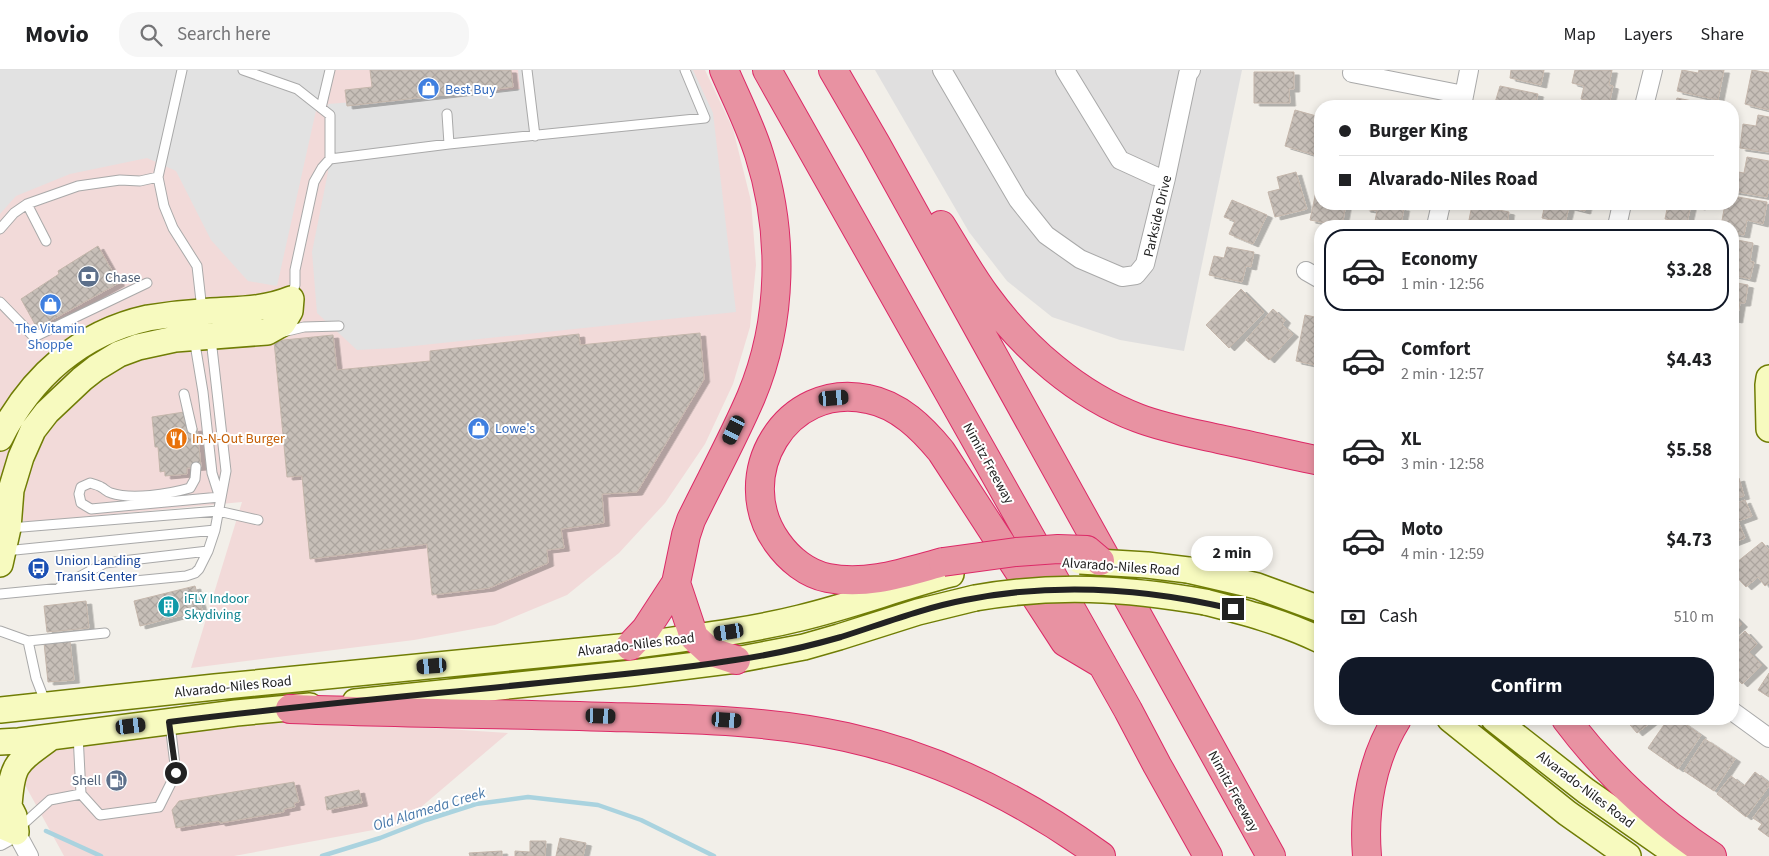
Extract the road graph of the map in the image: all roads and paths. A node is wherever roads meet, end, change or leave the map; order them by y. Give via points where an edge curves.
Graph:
1 (182, 70) edge
2 (243, 70) edge
3 (330, 70) edge
4 (527, 70) edge
5 (685, 70) edge
6 (724, 70) edge
7 (767, 70) edge
8 (832, 70) edge
9 (942, 70) edge
10 (1065, 70) edge
11 (1470, 70) edge
12 (1653, 70) edge
13 (1188, 71) edge
14 (1352, 73) dead end
15 (1459, 100) edge
16 (1463, 100) edge
17 (1646, 100) edge
18 (321, 108) junction
19 (447, 114) dead end
20 (535, 136) junction
21 (449, 144) junction
22 (876, 144) junction
23 (330, 159) junction
24 (158, 177) junction
25 (1166, 178) junction
26 (27, 204) junction
27 (0, 230) edge
28 (46, 241) dead end
29 (147, 283) dead end
30 (291, 299) junction
31 (0, 302) edge
32 (339, 326) dead end
33 (202, 327) junction
34 (267, 332) junction
35 (1769, 378) edge
36 (184, 394) dead end
37 (192, 429) dead end
38 (1769, 429) edge
39 (0, 438) edge
40 (1314, 460) edge
41 (196, 467) dead end
42 (220, 497) junction
43 (218, 511) junction
44 (258, 520) dead end
45 (215, 530) junction
46 (3, 548) edge
47 (208, 552) junction
48 (1100, 561) joint
49 (947, 568) junction
50 (676, 583) junction
51 (57, 589) junction
52 (0, 594) edge
53 (1314, 607) edge
54 (0, 631) edge
55 (105, 633) dead end
56 (694, 637) junction
57 (1314, 638) edge
58 (28, 641) junction
59 (630, 646) junction
60 (736, 660) junction
61 (1103, 665) junction
62 (46, 706) junction
63 (290, 708) junction
64 (0, 710) edge
65 (1128, 710) junction
66 (1739, 716) edge
67 (169, 722) junction
68 (1393, 725) edge
69 (1457, 725) edge
70 (1502, 725) edge
71 (1571, 725) edge
72 (78, 733) junction
73 (52, 736) junction
74 (1769, 738) edge
75 (0, 742) edge
76 (81, 794) junction
77 (5, 818) edge
78 (29, 856) edge
79 (1100, 856) edge
80 (1208, 856) edge
81 (1229, 856) edge
82 (1271, 856) edge
83 (1367, 856) edge
84 (1628, 856) edge
85 (1679, 856) edge
86 (1712, 856) edge

1 - 24 lane
2 - 18 lane via 297,89
3 - 18 lane
4 - 20 lane
5 - 20 lane via 705,118
6 - 50 highway via 750,130 767,183 776,251 774,300 766,349 751,396 691,520
7 - 61 highway, Nimitz Freeway
8 - 22 highway, Nimitz Freeway
9 - 25 street, Parkside Drive via 1018,200 1046,235 1080,259 1122,277 1136,275 1146,264
10 - 25 street via 1120,160
11 - 16 street
12 - 17 street
13 - 25 street, Parkside Drive
14 - 15 street
18 - 23 lane via 330,115
19 - 21 lane
20 - 21 lane
21 - 23 lane
22 - 40 highway via 909,175 971,275 1002,316 1036,352 1075,383 1138,418
22 - 82 highway, Nimitz Freeway
23 - 30 lane via 314,182
24 - 26 lane via 78,186
24 - 33 lane via 170,221 197,266
26 - 27 lane via 14,212
26 - 28 lane
29 - 31 lane via 34,337
30 - 33 main road
30 - 34 main road via 290,311 283,323
32 - 34 lane
33 - 34 main road
33 - 39 main road via 147,318 74,349 52,366 29,392
33 - 42 lane via 203,392 212,473
33 - 42 lane via 226,470
33 - 46 main road via 119,354 89,373 46,412 33,430 21,457 11,490
35 - 38 main road
36 - 37 lane
41 - 42 lane via 190,488 135,496 109,493 90,483 81,486 81,504 91,509
42 - 43 lane
43 - 44 lane
43 - 45 lane
43 - 46 lane
45 - 46 lane
45 - 47 lane
47 - 51 lane via 105,563
47 - 51 lane via 198,569 190,575
48 - 49 highway, bridge via 1086,550 1058,549 1016,552
48 - 53 main road, Alvarado-Niles Road, bridge via 1188,570 1257,586
49 - 56 main road, Alvarado-Niles Road via 906,586 831,610
49 - 61 highway via 875,580 847,580 827,578 795,562 772,535 760,502 761,469 775,436 800,412 834,398 868,399 901,413 941,451 1065,642
50 - 56 highway
50 - 59 highway
51 - 52 lane
54 - 58 lane
55 - 58 lane
56 - 59 main road, Alvarado-Niles Road
56 - 60 highway via 709,651
57 - 60 main road, Alvarado-Niles Road, bridge via 1248,613 1205,602 1082,588 1042,589 965,600 839,637
58 - 62 lane
59 - 62 main road, Alvarado-Niles Road
60 - 63 main road, Alvarado-Niles Road
61 - 65 highway, Nimitz Freeway
62 - 64 main road, Alvarado-Niles Road
63 - 67 main road, Alvarado-Niles Road
63 - 79 highway via 710,719 814,730 889,749 981,785 1045,819
65 - 80 highway, Nimitz Freeway
65 - 81 highway via 1158,730
66 - 74 street
67 - 72 main road, Alvarado-Niles Road
67 - 76 lane via 176,773 159,806 100,815
68 - 83 highway via 1374,774 1367,815
69 - 84 main road, Alvarado-Niles Road via 1567,813
70 - 85 main road, Alvarado-Niles Road via 1586,791
71 - 86 highway via 1628,791 1675,831
72 - 73 main road, Alvarado-Niles Road
72 - 76 lane
73 - 75 main road, Alvarado-Niles Road
73 - 77 main road via 17,766 11,780
76 - 77 lane via 50,800
77 - 78 street

